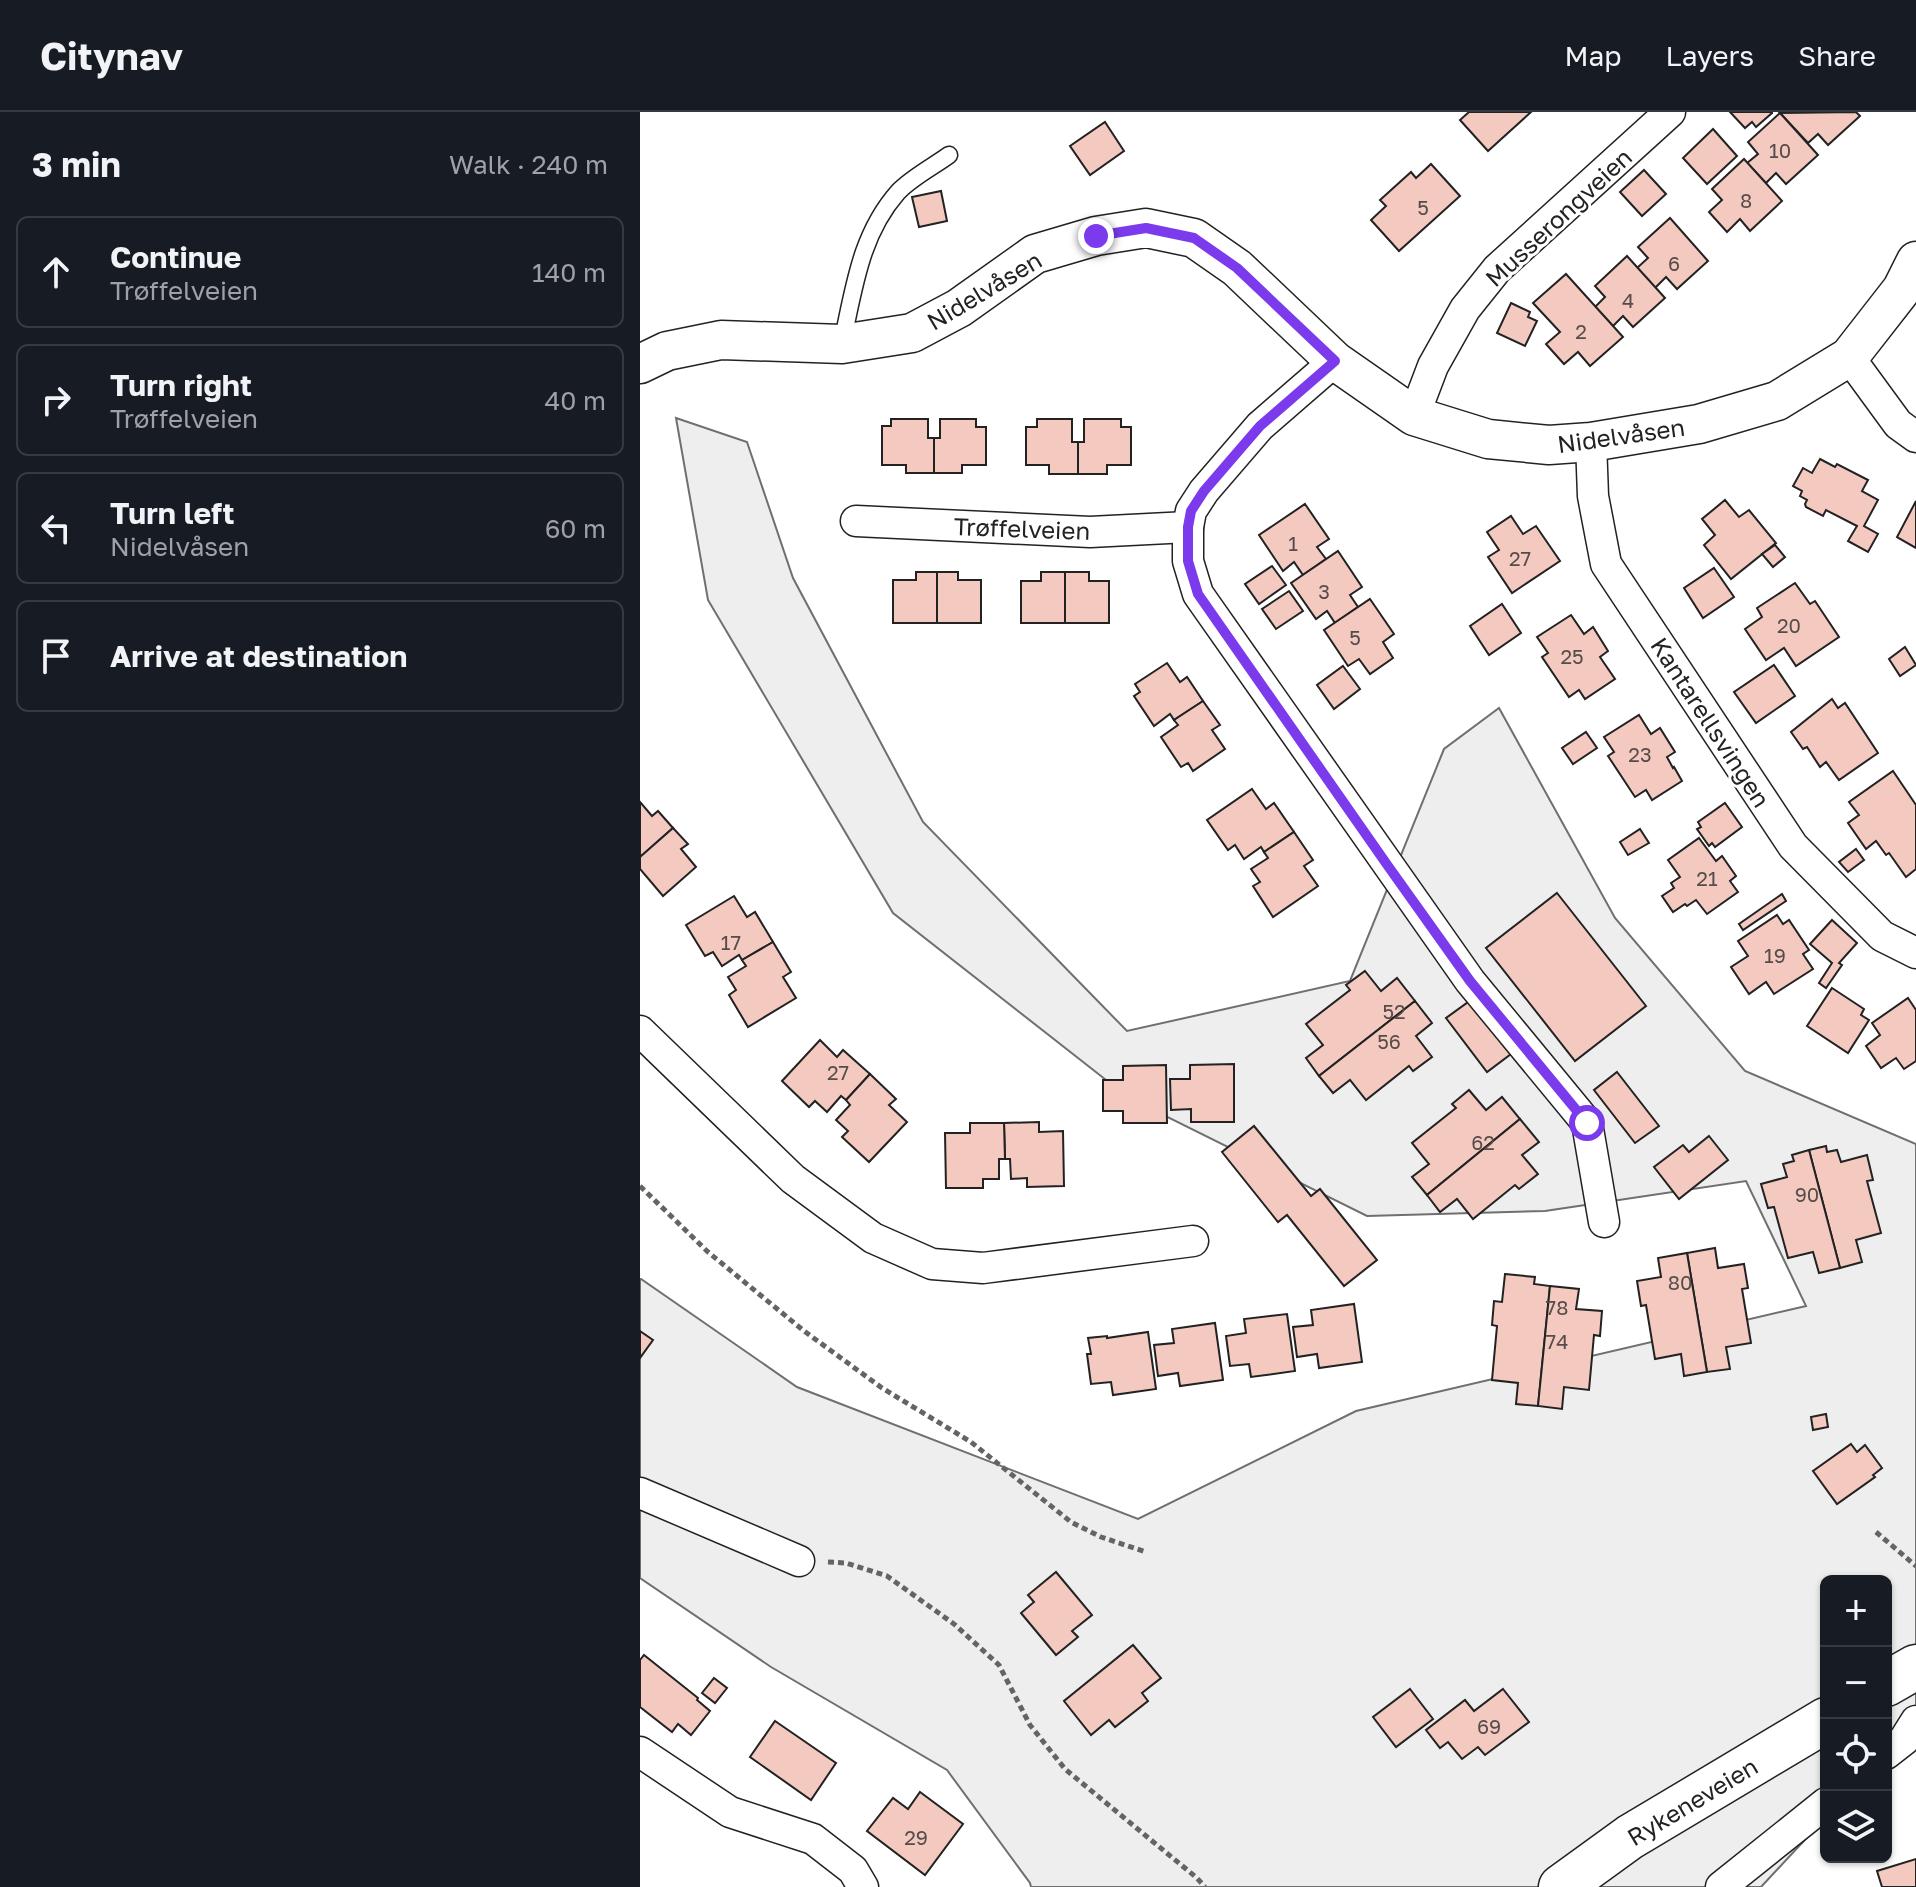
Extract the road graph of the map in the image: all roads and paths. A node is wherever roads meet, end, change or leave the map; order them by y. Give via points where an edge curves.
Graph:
1 (1670, 112) edge
2 (949, 155) dead end
3 (1916, 261) edge
4 (842, 344) junction
5 (1849, 357) junction
6 (1335, 361) junction
7 (640, 364) edge
8 (1414, 416) junction
9 (1916, 437) edge
10 (1591, 442) junction
11 (856, 521) dead end
12 (1188, 527) junction
13 (1916, 953) edge
14 (640, 1031) edge
15 (640, 1186) edge
16 (1604, 1222) dead end
17 (1193, 1241) dead end
18 (640, 1493) edge
19 (1876, 1532) dead end
20 (1146, 1552) dead end
21 (799, 1561) joint
22 (1916, 1566) edge
23 (1916, 1667) edge
24 (1892, 1681) edge
25 (1916, 1721) edge
26 (1820, 1724) edge
27 (1892, 1749) edge
28 (640, 1752) edge
29 (1820, 1808) edge
30 (863, 1887) edge
31 (1205, 1887) edge
32 (1561, 1887) edge
33 (1721, 1887) edge

1 - 8 street, Musserongveien via 1497,269 1465,309 1433,366
2 - 4 lane via 899,190 872,229
3 - 5 street, Nidelvåsen via 1902,289
4 - 6 street, Nidelvåsen via 912,333 959,308 1035,254 1146,228 1194,238 1237,268
4 - 7 street, Nidelvåsen via 721,340 667,351
5 - 9 street via 1898,424
5 - 10 street, Nidelvåsen via 1777,401 1699,424
6 - 8 street, Nidelvåsen
6 - 12 street via 1251,436 1204,491
8 - 10 street, Nidelvåsen via 1488,439 1549,445
10 - 13 street, Kantarellsvingen via 1593,496 1606,564 1793,846 1882,936
11 - 12 street, Trøffelveien via 1090,532
12 - 16 street via 1188,561 1198,594 1470,981 1587,1123
14 - 17 street via 793,1179 873,1238 932,1264 983,1268
15 - 20 path via 708,1252 815,1340 971,1442 1071,1522
18 - 21 street
19 - 22 path
21 - 31 path via 846,1563 887,1576 954,1624 999,1665 1030,1725 1065,1769
23 - 24 main road
25 - 27 street
26 - 32 main road, Rykeneveien via 1630,1837
28 - 30 street via 730,1812 813,1839 853,1870
29 - 33 street

